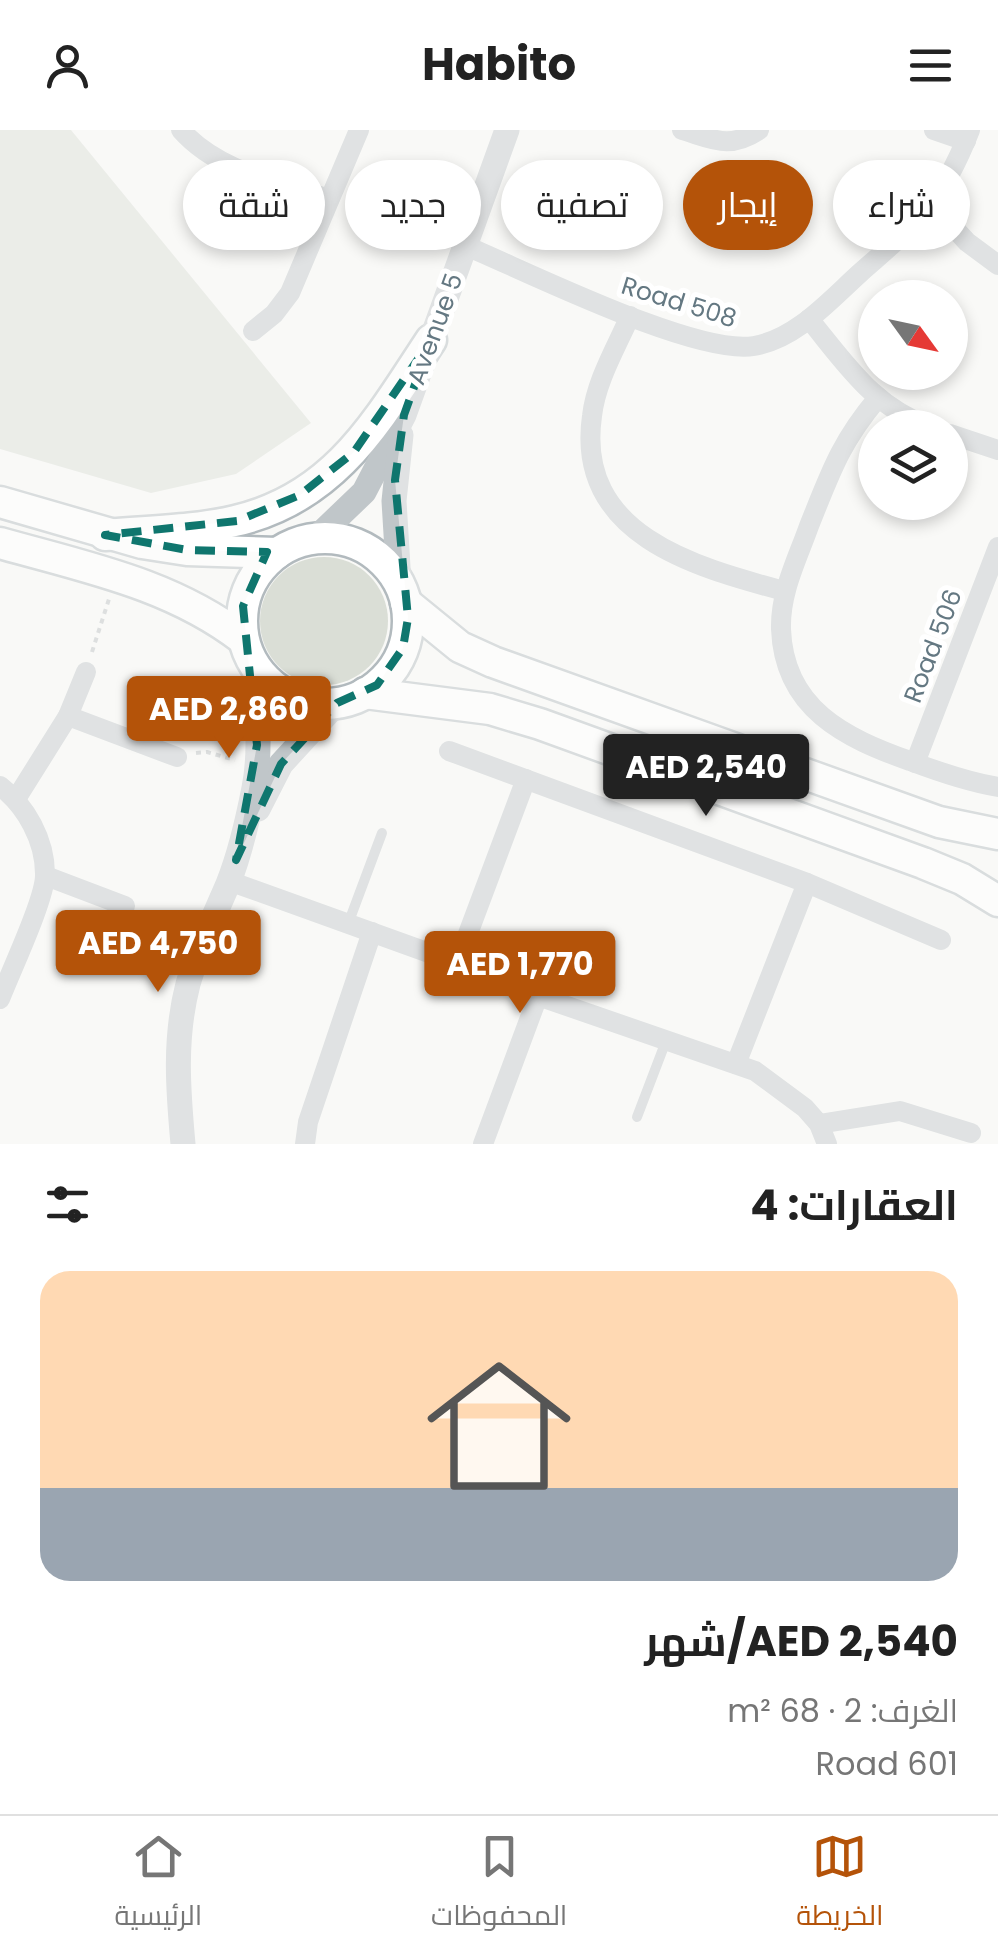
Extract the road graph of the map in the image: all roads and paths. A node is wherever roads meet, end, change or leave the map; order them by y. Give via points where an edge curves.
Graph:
1 (181, 130) edge
2 (358, 130) edge
3 (507, 130) edge
4 (682, 130) edge
5 (759, 130) edge
6 (934, 130) edge
7 (968, 136) edge
8 (958, 160) edge
9 (330, 199) junction
10 (345, 204) edge
11 (481, 204) edge
12 (970, 244) edge
13 (465, 250) edge
14 (475, 250) edge
15 (884, 250) edge
16 (998, 265) edge
17 (630, 316) junction
18 (808, 319) junction
19 (253, 330) dead end
20 (431, 340) junction
21 (877, 399) junction
22 (891, 410) edge
23 (404, 415) junction
24 (968, 440) edge
25 (998, 450) edge
26 (0, 502) edge
27 (106, 535) junction
28 (316, 538) junction
29 (0, 543) edge
30 (998, 547) edge
31 (276, 553) junction
32 (116, 576) junction
33 (784, 592) junction
34 (403, 593) junction
35 (248, 652) junction
36 (86, 672) joint
37 (351, 698) junction
38 (68, 716) junction
39 (449, 751) dead end
40 (176, 756) joint
41 (916, 763) junction
42 (256, 767) junction
43 (526, 779) junction
44 (998, 788) edge
45 (8, 792) edge
46 (382, 833) dead end
47 (998, 834) edge
48 (232, 870) junction
49 (46, 876) junction
50 (807, 883) junction
51 (998, 901) edge
52 (125, 906) joint
53 (348, 924) junction
54 (372, 932) junction
55 (204, 934) junction
56 (942, 940) dead end
57 (458, 963) junction
58 (538, 996) junction
59 (0, 999) edge
60 (666, 1040) junction
61 (736, 1064) junction
62 (637, 1117) dead end
63 (819, 1124) junction
64 (971, 1134) dead end
65 (183, 1144) edge
66 (305, 1144) edge
67 (484, 1144) edge
68 (827, 1144) edge

1 - 9 street via 220,161
2 - 9 street
3 - 11 street, Avenue 5
4 - 5 street via 726,144
6 - 7 street
7 - 8 street, Road 508
9 - 10 path
9 - 19 street via 290,293
12 - 16 street
13 - 20 street, Avenue 5
14 - 17 street, Road 508
15 - 18 street, Road 508
17 - 18 street, Road 508 via 730,347 767,342
17 - 33 street via 592,416 595,471 608,500 628,524 684,560
18 - 21 street
20 - 23 street, Avenue 5
20 - 27 main road via 354,452 300,495 237,521
21 - 22 street
21 - 33 street via 840,450
23 - 28 street, Avenue 5 via 364,492
23 - 34 street, Avenue 5 via 394,501
24 - 25 street
26 - 27 main road
27 - 31 main road via 187,550
28 - 31 main road
28 - 34 main road via 369,550
29 - 32 main road
30 - 41 street, Road 506
31 - 35 main road via 247,591
32 - 35 main road via 216,618
32 - 36 path
33 - 41 street via 781,630 789,667 807,701 834,728
34 - 37 main road via 407,634 396,662
34 - 47 main road via 460,647 493,662 939,822
35 - 37 main road via 273,686 296,700
35 - 42 street
36 - 38 street
37 - 48 street via 281,764
37 - 51 main road via 490,708 923,863
38 - 40 street
38 - 45 street
39 - 43 street
40 - 42 path via 208,752
41 - 44 street
42 - 48 street
43 - 50 street
43 - 57 street
45 - 49 street via 32,822
46 - 53 lane
48 - 53 street
48 - 55 street
49 - 52 street
49 - 59 street
50 - 56 street
50 - 61 street
52 - 55 path
53 - 54 street
54 - 57 street
54 - 66 street
55 - 65 street via 178,1039
57 - 58 street
58 - 60 street
58 - 67 street
60 - 61 street
60 - 62 lane
61 - 63 street via 789,1095
63 - 64 street via 900,1111
63 - 68 street

